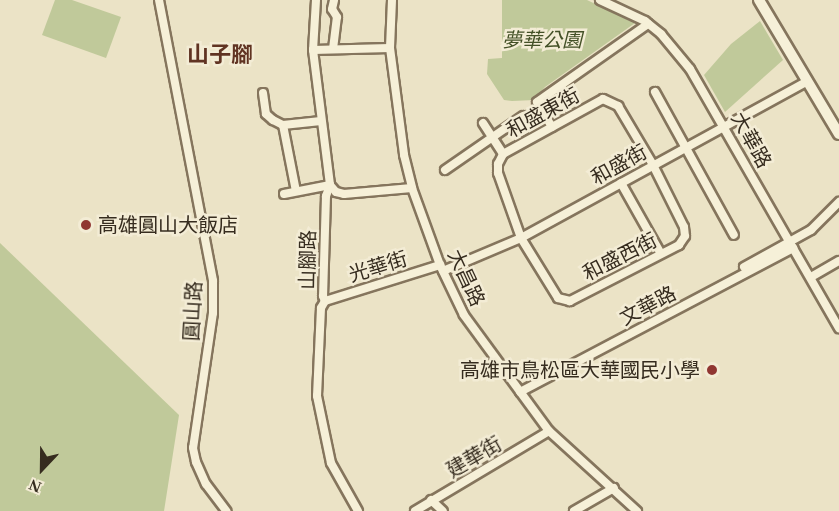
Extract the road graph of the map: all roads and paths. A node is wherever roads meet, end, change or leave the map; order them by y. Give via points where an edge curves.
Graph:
1 (159, 0) edge
2 (316, 0) edge
3 (334, 0) edge
4 (392, 0) edge
5 (600, 0) edge
6 (759, 0) edge
7 (619, 4) edge
8 (648, 24) junction
9 (390, 48) junction
10 (333, 49) junction
11 (313, 50) junction
12 (808, 81) junction
13 (655, 92) dead end
14 (263, 93) dead end
15 (523, 116) dead end
16 (321, 121) junction
17 (483, 123) dead end
18 (283, 125) junction
19 (552, 127) junction
20 (725, 127) junction
21 (839, 134) edge
22 (491, 136) junction
23 (687, 147) junction
24 (504, 154) junction
25 (652, 165) junction
26 (445, 170) dead end
27 (621, 183) junction
28 (330, 185) junction
29 (412, 188) junction
30 (296, 191) junction
31 (284, 194) dead end
32 (839, 202) edge
33 (734, 235) dead end
34 (521, 238) junction
35 (791, 246) junction
36 (661, 254) junction
37 (839, 261) edge
38 (744, 267) dead end
39 (442, 268) junction
40 (811, 277) junction
41 (325, 301) junction
42 (839, 328) edge
43 (520, 393) junction
44 (549, 431) junction
45 (614, 488) junction
46 (431, 500) junction
47 (226, 511) edge
48 (358, 511) edge
49 (415, 511) edge
50 (443, 511) edge
51 (574, 511) edge
52 (637, 511) edge

1 - 47 street, 圓山路 via 213,281 213,313 194,448 206,484
2 - 11 street, 山腳路
3 - 10 street via 332,9 337,17
4 - 9 street, 大昌路
5 - 7 street, 大華路
6 - 12 street
7 - 8 street, 大華路
8 - 19 street via 537,102
8 - 20 street, 大華路 via 690,69
9 - 10 street
9 - 29 street, 大昌路 via 397,112
10 - 11 street
11 - 16 street, 山腳路
12 - 20 street, 和盛街
12 - 21 street
13 - 23 street
14 - 18 street via 266,114
15 - 22 street
16 - 18 street
16 - 28 street, 山腳路
17 - 22 street
18 - 30 street
19 - 24 street, 和盛東街
19 - 25 street, 和盛東街 via 603,99 618,106
20 - 23 street, 和盛街
20 - 35 street, 大華路
22 - 24 street
22 - 26 street
23 - 25 street, 和盛街
23 - 33 street
24 - 34 street, 和盛東街 via 498,173
25 - 27 street, 和盛街
25 - 36 street, 和盛西街 via 685,236 679,245
27 - 34 street, 和盛街
27 - 36 street
28 - 29 street via 344,194
28 - 30 street
28 - 41 street, 山腳路 via 326,196
29 - 39 street, 大昌路
30 - 31 street
32 - 35 street
34 - 36 street, 和盛西街 via 558,298 570,301
34 - 39 street, 和盛街
35 - 38 street
35 - 40 street, 大華路
35 - 43 street, 文華路
37 - 40 street
39 - 41 street, 光華街
39 - 43 street, 大昌路 via 464,315
40 - 42 street, 大華路
41 - 48 street, 山腳路 via 321,308 316,383 320,413 331,463
43 - 44 street, 大昌路
44 - 45 street, 大昌路
44 - 46 street, 建華街
45 - 51 street
45 - 52 street, 大昌路
46 - 49 street, 建華街
46 - 50 street

